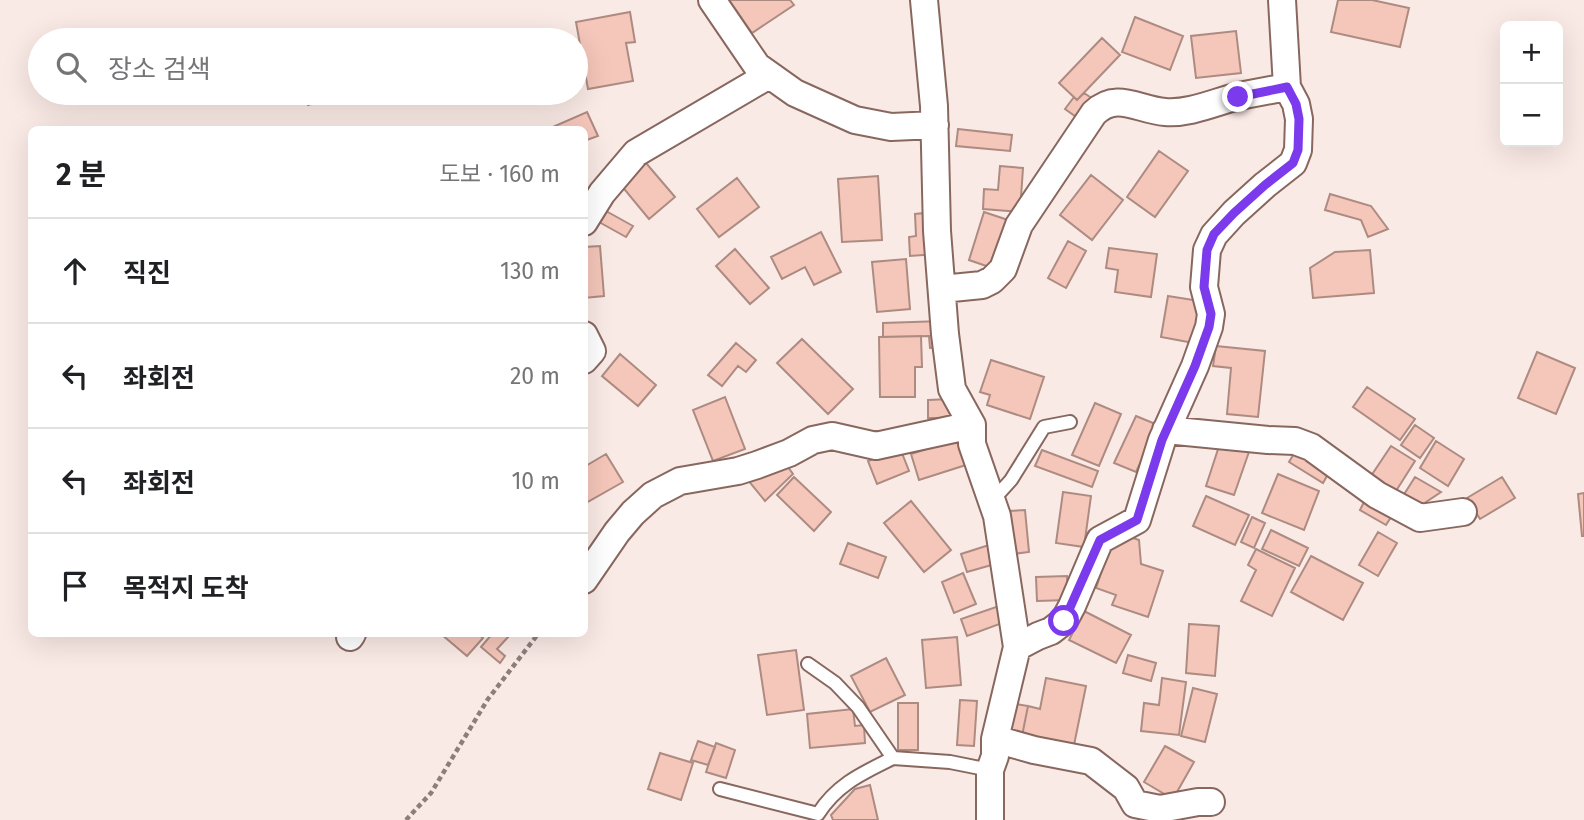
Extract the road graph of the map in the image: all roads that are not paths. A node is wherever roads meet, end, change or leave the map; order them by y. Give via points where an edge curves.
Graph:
1 (712, 0) edge
2 (924, 0) edge
3 (1282, 0) edge
4 (769, 75) junction
5 (1287, 87) junction
6 (935, 125) junction
7 (588, 216) edge
8 (942, 289) junction
9 (1070, 422) dead end
10 (972, 425) junction
11 (1166, 430) junction
12 (992, 501) junction
13 (1463, 512) dead end
14 (588, 574) edge
15 (1017, 647) junction
16 (808, 664) dead end
17 (995, 740) junction
18 (893, 758) junction
19 (990, 771) junction
20 (720, 789) dead end
21 (1211, 802) dead end
22 (990, 820) edge

1 - 4 street via 757,66
2 - 6 street
3 - 5 street
4 - 6 street via 795,93 855,121 891,127
4 - 7 street via 636,153
5 - 8 street via 1176,112 1120,102 1101,106 1019,225 1003,269 982,285
5 - 11 street via 1299,119 1298,150 1293,163 1214,234 1205,268 1209,327
6 - 8 street
8 - 10 street via 952,389
9 - 12 lane via 1044,427
10 - 12 street via 972,444
10 - 14 street via 876,446 832,436 757,466 680,481 653,495 633,513
11 - 13 street via 1295,441 1419,519
11 - 15 street via 1137,520 1100,540 1064,621
12 - 15 street
15 - 17 street
16 - 18 lane via 859,707
17 - 19 street
17 - 21 street via 1091,761 1126,788 1135,804 1160,809
18 - 19 lane via 950,762
18 - 20 lane via 854,778 828,799 818,814
19 - 22 street

